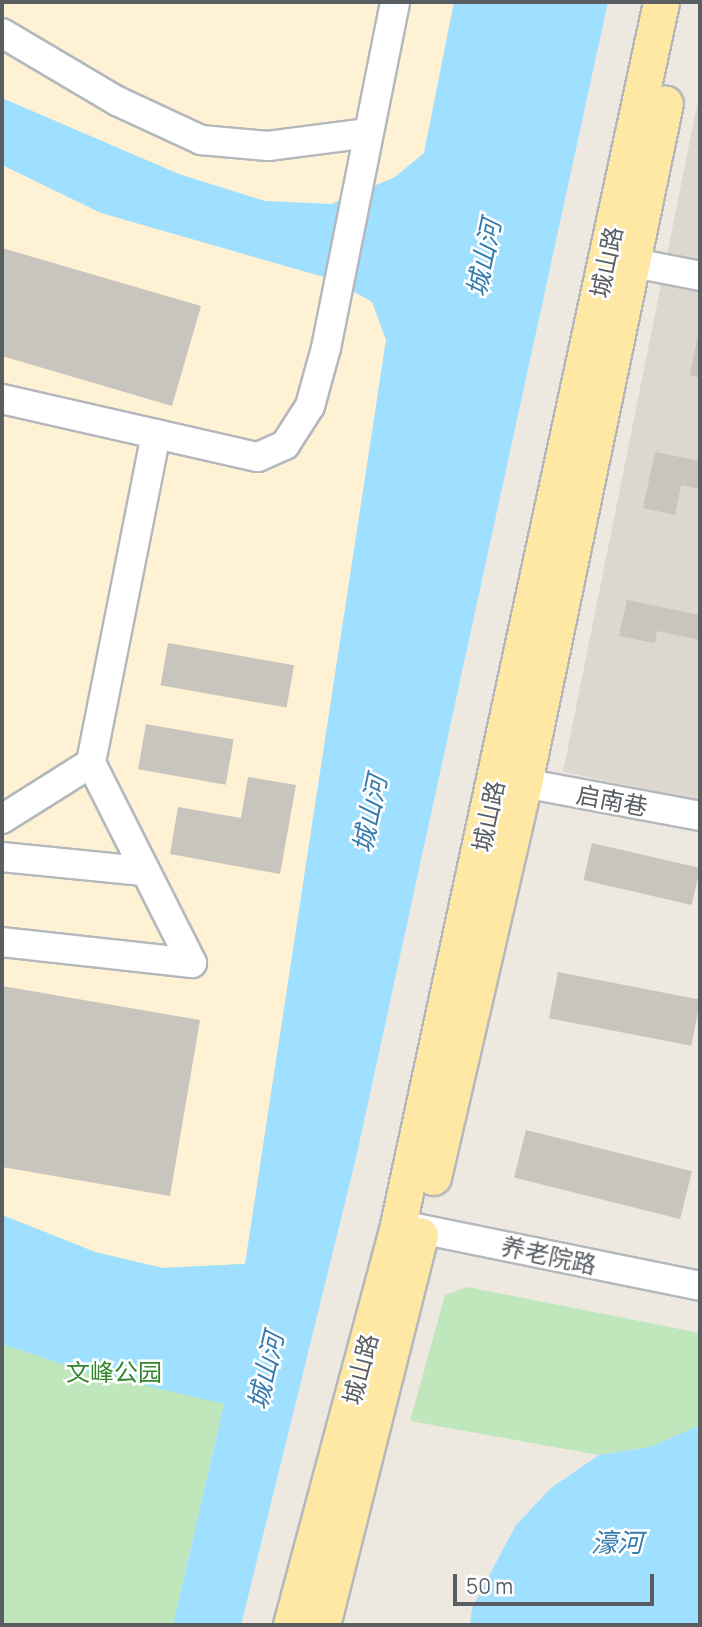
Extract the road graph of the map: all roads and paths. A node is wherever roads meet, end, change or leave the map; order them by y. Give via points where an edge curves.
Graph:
1 (395, 2) edge
2 (661, 2) edge
3 (684, 2) edge
4 (2, 33) edge
5 (368, 133) junction
6 (634, 263) junction
7 (700, 276) edge
8 (2, 398) edge
9 (156, 434) junction
10 (90, 763) junction
11 (524, 783) junction
12 (700, 816) edge
13 (2, 818) edge
14 (2, 857) edge
15 (143, 871) junction
16 (2, 942) edge
17 (410, 1227) junction
18 (700, 1286) edge
19 (291, 1625) edge
20 (321, 1625) edge

1 - 5 street
2 - 17 main road, 城山路
3 - 6 main road, 城山路
4 - 5 street via 117,102 201,140 268,146
5 - 9 street via 310,406 285,445 258,457
6 - 7 street
6 - 11 main road, 城山路
8 - 9 street
9 - 10 street
10 - 13 street
10 - 15 street
11 - 12 street, 启南巷
11 - 17 main road, 城山路
14 - 15 street
15 - 16 street via 192,963
17 - 18 street, 养老院路
17 - 19 main road, 城山路
17 - 20 main road, 城山路

